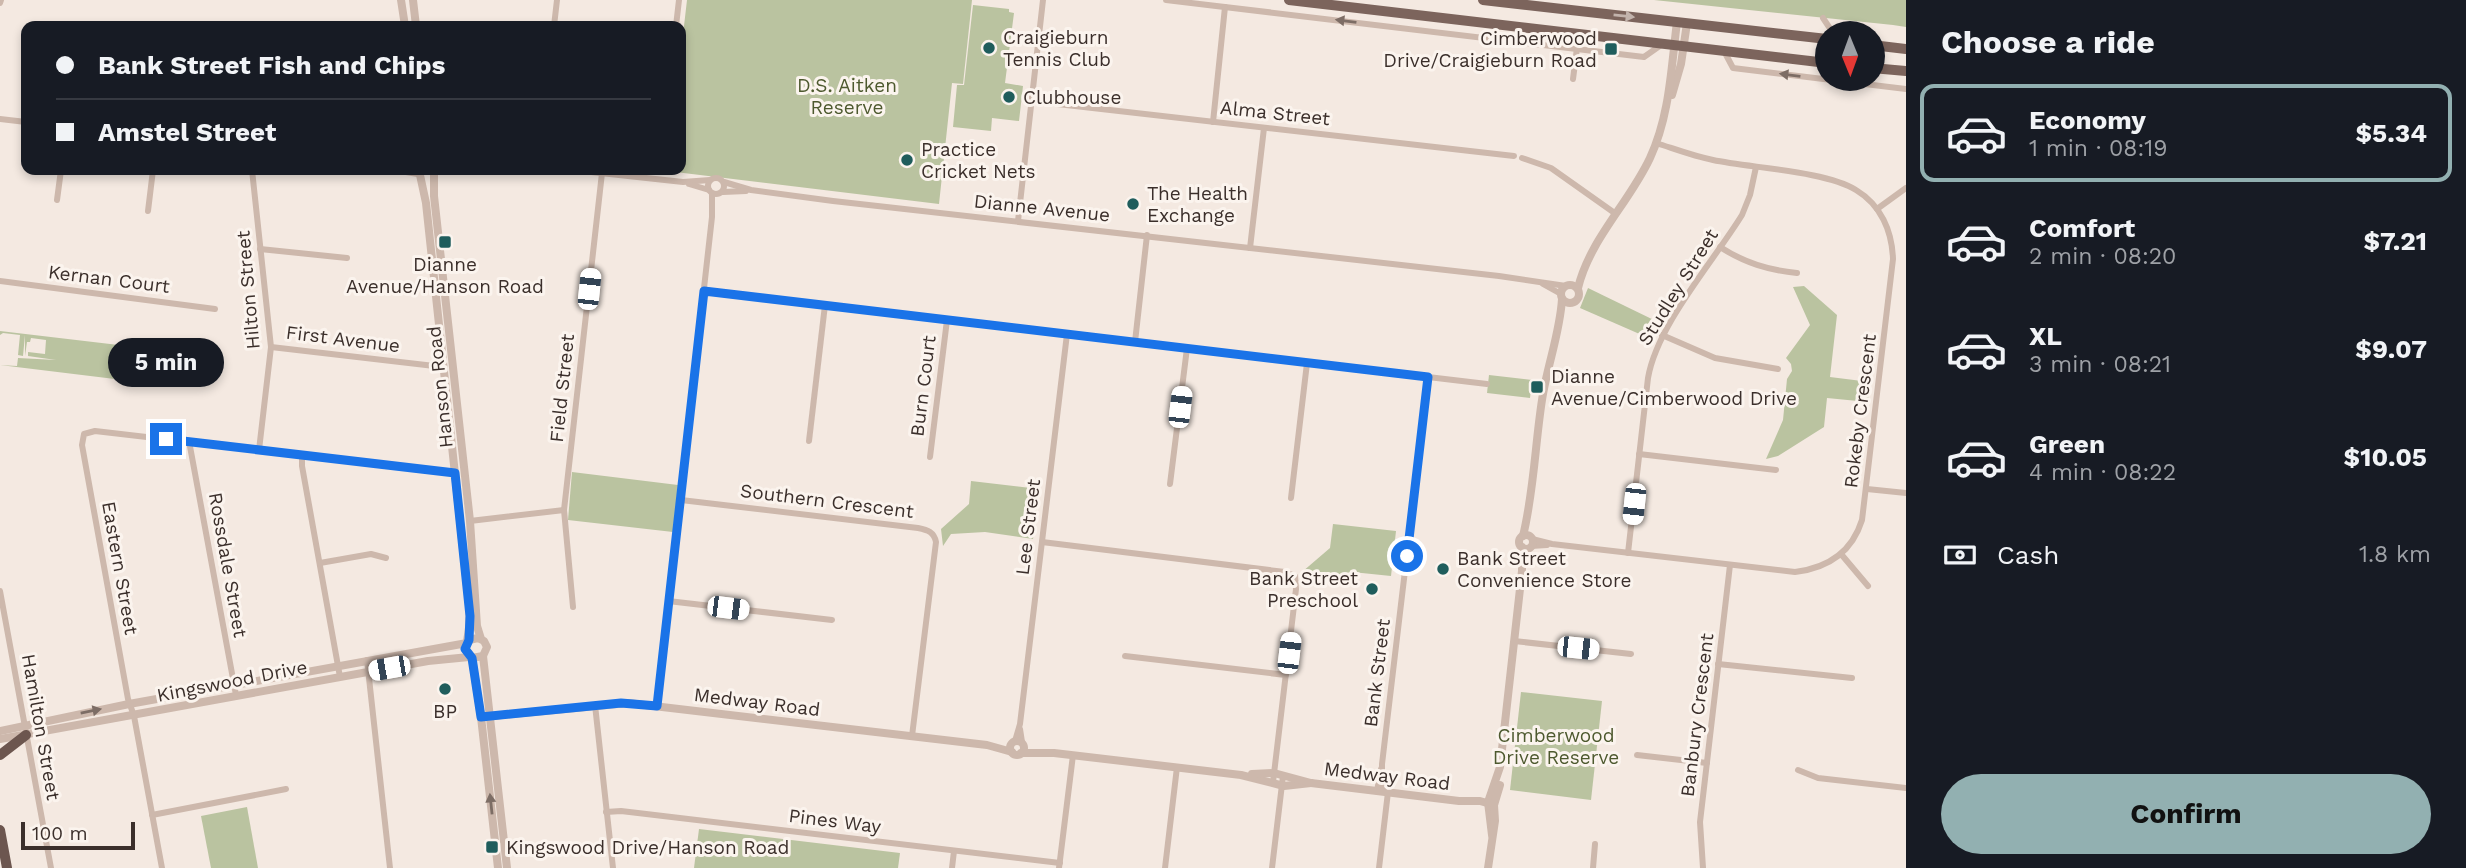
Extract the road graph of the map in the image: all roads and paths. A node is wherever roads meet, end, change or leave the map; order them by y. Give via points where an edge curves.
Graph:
1 (401, 0) edge
2 (413, 0) edge
3 (556, 0) edge
4 (679, 0) edge
5 (1043, 0) edge
6 (1166, 0) edge
7 (1289, 0) edge
8 (1483, 0) edge
9 (1560, 5) edge
10 (1225, 7) junction
11 (1422, 15) junction
12 (1823, 18) dead end
13 (1683, 19) junction
14 (404, 21) edge
15 (415, 21) edge
16 (554, 21) edge
17 (677, 21) edge
18 (1825, 21) edge
19 (1438, 31) junction
20 (1815, 37) edge
21 (1673, 45) junction
22 (1885, 47) edge
23 (1577, 48) junction
24 (1906, 49) edge
25 (1724, 51) junction
26 (1815, 61) edge
27 (1885, 69) edge
28 (1906, 71) edge
29 (1573, 79) dead end
30 (1906, 89) edge
31 (1031, 101) junction
32 (0, 119) edge
33 (21, 121) edge
34 (1213, 122) junction
35 (1264, 128) junction
36 (1656, 143) junction
37 (1756, 167) junction
38 (60, 175) edge
39 (152, 175) edge
40 (253, 175) edge
41 (419, 175) edge
42 (436, 175) edge
43 (602, 175) edge
44 (618, 175) edge
45 (659, 175) edge
46 (658, 180) junction
47 (710, 180) junction
48 (724, 182) junction
49 (683, 183) junction
50 (1906, 188) edge
51 (751, 190) junction
52 (716, 192) junction
53 (57, 200) dead end
54 (1877, 209) junction
55 (148, 211) dead end
56 (1616, 214) junction
57 (1018, 221) junction
58 (1147, 235) junction
59 (1250, 247) junction
60 (1720, 247) junction
61 (260, 249) junction
62 (347, 258) dead end
63 (1585, 265) junction
64 (1797, 273) dead end
65 (0, 281) edge
66 (1578, 288) junction
67 (704, 291) junction
68 (1564, 291) junction
69 (1576, 302) junction
70 (825, 305) junction
71 (215, 309) dead end
72 (947, 320) junction
73 (1559, 329) junction
74 (1067, 334) junction
75 (1662, 335) junction
76 (1135, 342) junction
77 (271, 347) junction
78 (1187, 348) junction
79 (1307, 363) junction
80 (443, 367) junction
81 (454, 367) junction
82 (1778, 369) dead end
83 (1428, 377) junction
84 (1487, 384) dead end
85 (189, 441) junction
86 (809, 441) dead end
87 (259, 450) junction
88 (1639, 454) junction
89 (302, 455) junction
90 (930, 457) dead end
91 (1776, 470) dead end
92 (455, 473) junction
93 (465, 473) junction
94 (1170, 484) dead end
95 (1867, 489) junction
96 (1906, 493) edge
97 (1291, 498) dead end
98 (681, 500) junction
99 (564, 510) junction
100 (470, 521) junction
101 (460, 522) junction
102 (1042, 542) junction
103 (1528, 542) junction
104 (1628, 553) junction
105 (1841, 554) junction
106 (386, 558) dead end
107 (320, 563) junction
108 (1730, 565) junction
109 (1868, 586) dead end
110 (0, 591) edge
111 (668, 601) junction
112 (573, 607) dead end
113 (832, 620) dead end
114 (481, 639) junction
115 (468, 641) junction
116 (1514, 641) junction
117 (427, 650) junction
118 (1631, 654) dead end
119 (484, 656) junction
120 (1125, 656) dead end
121 (470, 657) junction
122 (367, 660) junction
123 (428, 661) junction
124 (1718, 664) junction
125 (338, 666) junction
126 (369, 672) junction
127 (1286, 675) junction
128 (340, 677) junction
129 (1852, 678) dead end
130 (234, 684) junction
131 (236, 695) junction
132 (129, 704) junction
133 (595, 705) junction
134 (657, 706) junction
135 (134, 716) junction
136 (486, 716) junction
137 (58, 718) junction
138 (60, 729) junction
139 (25, 730) junction
140 (0, 731) edge
141 (912, 736) junction
142 (0, 739) edge
143 (1018, 746) junction
144 (0, 755) edge
145 (1073, 755) junction
146 (1637, 755) dead end
147 (1707, 763) junction
148 (1177, 767) junction
149 (1798, 770) dead end
150 (1278, 779) junction
151 (1906, 788) edge
152 (286, 789) dead end
153 (1382, 792) junction
154 (1490, 805) junction
155 (606, 811) junction
156 (152, 816) junction
157 (0, 830) edge
158 (1594, 844) dead end
159 (954, 851) junction
160 (1060, 866) edge
161 (7, 868) edge
162 (51, 868) edge
163 (162, 868) edge
164 (390, 868) edge
165 (498, 868) edge
166 (507, 868) edge
167 (613, 868) edge
168 (952, 868) edge
169 (1165, 868) edge
170 (1272, 868) edge
171 (1379, 868) edge
172 (1488, 868) edge
173 (1592, 868) edge
174 (1703, 868) edge

1 - 14 street
2 - 15 street
3 - 16 street
4 - 17 street
5 - 31 street
6 - 10 street
7 - 11 main road
8 - 9 main road
9 -> 13 main road
19 -> 10 street
10 - 34 street
11 - 19 street
11 - 21 main road
12 - 18 street
13 - 20 main road
13 - 21 street
19 - 23 street
21 - 23 street via 1644,57
21 - 25 main road
21 - 36 street via 1667,107
22 - 24 main road
23 - 29 street
25 - 26 main road
30 -> 25 street via 1733,68
27 - 28 main road
31 - 34 street, Alma Street
31 - 57 street
32 - 33 street
34 - 35 street, Alma Street
35 - 56 street, Alma Street via 1518,157 1551,168
35 - 59 street
36 - 37 street, Rokeby Crescent via 1699,157
36 - 56 street
37 - 54 street, Rokeby Crescent via 1843,183
37 - 60 street, Studley Street via 1746,205
38 - 53 street
39 - 55 street
40 - 61 street, Hilton Street
41 - 80 street, Hanson Road via 426,203
42 - 81 street, Hanson Road
43 - 99 street, Field Street
44 - 46 street, Dianne Avenue
45 - 46 street
46 - 49 street, Dianne Avenue
47 - 48 street, Dianne Avenue
47 - 49 street, Dianne Avenue
47 - 52 street
48 - 51 street, Dianne Avenue
48 - 52 street
49 - 52 street, Dianne Avenue
50 - 54 street
51 - 52 street, Dianne Avenue
51 - 57 street, Dianne Avenue
52 - 67 street
54 - 95 street, Rokeby Crescent via 1890,234 1893,259
56 - 63 street
57 - 58 street, Dianne Avenue
58 - 59 street, Dianne Avenue
58 - 76 street
59 - 68 street, Dianne Avenue via 1538,282
60 - 64 street via 1757,266
60 - 75 street, Studley Street
61 - 62 street
61 - 77 street, Hilton Street
63 - 66 street
63 - 68 street
65 - 71 street, Kernan Court
66 - 68 street
66 - 69 street
67 - 70 street
67 - 98 street
68 - 69 street via 1567,303
68 - 73 street
69 - 73 street
70 - 72 street
70 - 86 street
72 - 74 street
72 - 90 street, Burn Court
73 - 103 street via 1542,400
74 - 76 street
74 - 102 street, Lee Street
75 - 82 street via 1722,360
75 - 88 street, Studley Street via 1650,369
76 - 78 street
77 - 80 street, First Avenue
77 - 87 street, Hilton Street
78 - 79 street
78 - 94 street
79 - 83 street
79 - 97 street
80 - 81 street, First Avenue
80 - 92 street, Hanson Road
81 - 93 street, Hanson Road
83 - 84 street
83 - 153 street, Bank Street
85 - 87 street
85 - 130 street, Rossdale Street
85 - 132 street, Eastern Street via 95,430 82,438
87 - 89 street
88 - 91 street
88 - 104 street, Studley Street
89 - 92 street
89 - 107 street
92 - 93 street
92 - 101 street, Hanson Road
93 - 100 street, Hanson Road
95 - 96 street
95 - 105 street, Rokeby Crescent via 1860,528
98 - 111 street
98 - 141 street, Southern Crescent via 918,528 934,536
99 - 100 street
99 - 112 street, Field Street
100 - 101 street
100 - 114 street, Hanson Road
101 - 115 street, Hanson Road via 470,616
102 - 127 street via 1292,574 1296,589
102 - 143 street, Lee Street
103 - 104 street, Rokeby Crescent
103 - 116 street
104 - 108 street, Rokeby Crescent
105 - 108 street, Rokeby Crescent via 1821,567 1795,572
105 - 109 street
106 - 107 street via 371,554
107 - 125 street
108 - 124 street, Banbury Crescent
110 - 139 street, Hamilton Street
111 - 113 street
111 - 134 street
114 - 115 street
114 - 119 street via 486,647
115 - 117 street, Kingswood Drive
115 - 121 street
116 - 118 street
116 - 154 street via 1499,789
117 - 122 street, Kingswood Drive
117 - 123 street
119 - 121 street
119 - 136 street
120 - 127 street
121 - 123 street, Kingswood Drive
121 - 136 street
122 - 125 street, Kingswood Drive
122 - 126 street
123 - 126 street, Kingswood Drive
124 - 129 street
124 - 147 street, Banbury Crescent
125 - 128 street
125 - 130 street, Kingswood Drive
126 - 128 street, Kingswood Drive
126 - 164 street
127 - 150 street
128 - 131 street, Kingswood Drive
130 - 131 street, Rossdale Street
130 - 132 street, Kingswood Drive
131 - 135 street, Kingswood Drive
132 - 135 street, Eastern Street
137 -> 132 street, Kingswood Drive
133 - 134 street, Medway Road
133 - 136 street, Medway Road
133 - 155 street
134 - 141 street, Medway Road
135 - 138 street, Kingswood Drive
135 - 156 street, Eastern Street
165 -> 136 street
136 - 166 street
137 - 138 street
137 - 139 street, Kingswood Drive
138 - 139 street, Kingswood Drive
139 - 140 street, Kingswood Drive
139 - 142 street, Kingswood Drive
139 - 144 highway
139 - 162 street, Hamilton Street
141 - 143 street, Medway Road
143 - 145 street, Medway Road
145 - 148 street, Medway Road
145 - 160 street
146 - 147 street
147 - 174 street, Banbury Crescent via 1700,836
148 - 150 street, Medway Road
148 - 169 street
149 - 151 street via 1818,778
150 - 153 street, Medway Road
150 - 170 street
152 - 156 street
153 - 154 street, Medway Road
153 - 171 street, Bank Street
154 - 172 street via 1495,821
155 - 159 street, Pines Way
155 - 167 street
156 - 163 street, Eastern Street
157 - 161 highway
158 - 173 street
159 - 160 street, Pines Way
159 - 168 street

